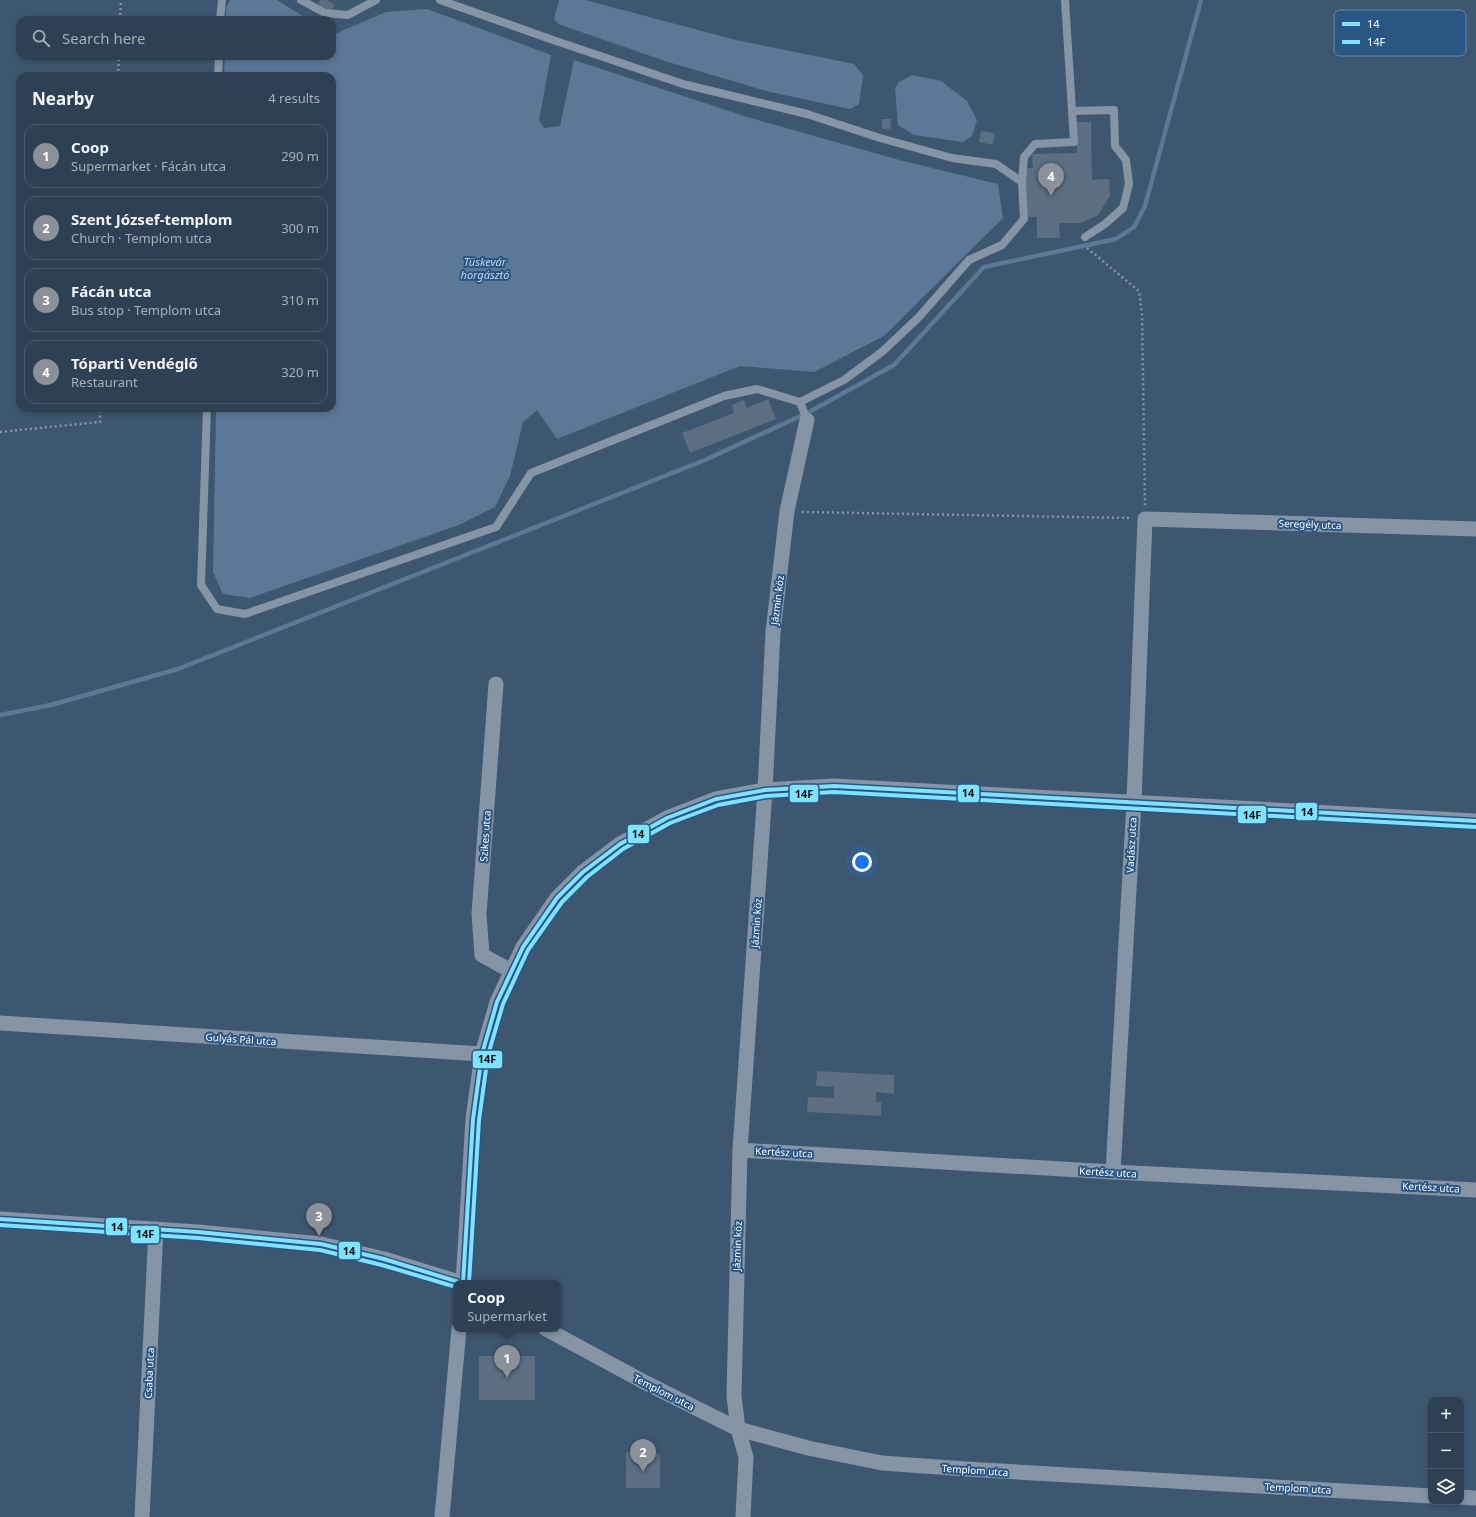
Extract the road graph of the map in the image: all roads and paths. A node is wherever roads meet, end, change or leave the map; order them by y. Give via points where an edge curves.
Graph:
1 (122, 0) edge
2 (222, 0) edge
3 (301, 0) edge
4 (376, 0) edge
5 (440, 0) edge
6 (1065, 0) edge
7 (120, 16) edge
8 (220, 16) edge
9 (119, 60) edge
10 (219, 60) edge
11 (118, 72) edge
12 (218, 72) edge
13 (1072, 111) junction
14 (1022, 182) junction
15 (1085, 237) dead end
16 (1087, 249) dead end
17 (800, 402) junction
18 (100, 412) edge
19 (207, 412) edge
20 (807, 420) joint
21 (0, 432) edge
22 (787, 511) junction
23 (1145, 518) junction
24 (1476, 529) edge
25 (496, 684) dead end
26 (765, 790) junction
27 (1134, 802) junction
28 (1476, 821) edge
29 (511, 971) junction
30 (0, 1023) edge
31 (482, 1054) junction
32 (740, 1150) junction
33 (1114, 1172) junction
34 (1476, 1190) edge
35 (0, 1219) edge
36 (156, 1229) junction
37 (453, 1280) edge
38 (463, 1280) edge
39 (460, 1332) edge
40 (552, 1332) edge
41 (738, 1429) junction
42 (1428, 1496) edge
43 (1464, 1497) edge
44 (1476, 1498) edge
45 (142, 1517) edge
46 (442, 1517) edge
47 (743, 1517) edge

1 - 7 path
2 - 8 lane
3 - 4 lane via 325,13 348,15
5 - 14 lane via 683,84 807,114 952,158 996,164
6 - 13 lane
9 - 11 path
10 - 12 lane
13 - 14 lane via 1074,142 1035,144 1024,157
13 - 15 lane via 1114,110 1115,146 1126,160 1129,184 1123,208
14 - 17 lane via 1024,219 1002,245 969,260 919,317 883,351 844,380
16 - 23 path via 1139,291 1142,314
17 - 19 lane via 757,389 724,396 531,473 496,527 245,614 217,609 201,585
17 - 20 lane
18 - 21 path via 100,422
20 - 22 street, Jázmin köz
22 - 23 path
22 - 26 street, Jázmin köz via 773,632
23 - 24 street, Seregély utca
23 - 27 street, Vadász utca
25 - 29 street, Szikes utca via 480,914 481,942 482,955
26 - 27 street via 834,786
26 - 29 street via 716,799 667,818 620,844 583,872 557,898 523,947
26 - 32 street, Jázmin köz
27 - 28 street
27 - 33 street, Vadász utca
29 - 31 street via 497,1002
30 - 31 street, Gulyás Pál utca
31 - 38 street via 473,1119
32 - 33 street, Kertész utca
32 - 41 street, Jázmin köz via 734,1356 734,1396
33 - 34 street, Kertész utca
35 - 36 street
36 - 37 street via 321,1244 384,1259
36 - 45 street, Csaba utca
39 - 46 street
40 - 41 street, Templom utca
41 - 42 street, Templom utca via 808,1448 882,1463
41 - 47 street, Jázmin köz via 746,1457
43 - 44 street

